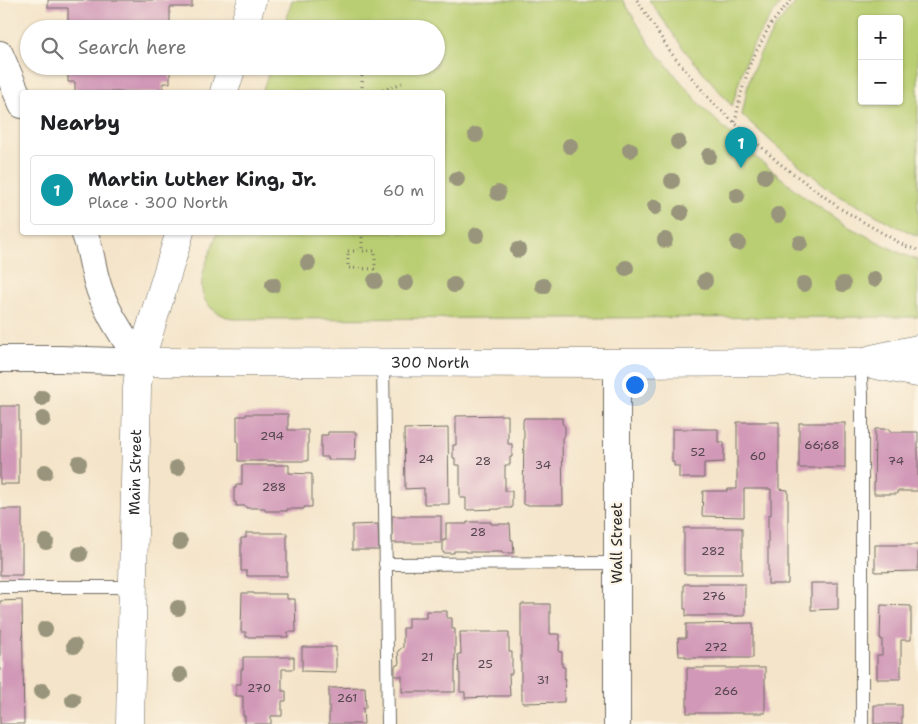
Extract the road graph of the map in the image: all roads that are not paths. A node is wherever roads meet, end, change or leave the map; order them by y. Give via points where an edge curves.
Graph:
1 (252, 0) edge
2 (246, 20) edge
3 (0, 54) edge
4 (229, 75) edge
5 (225, 90) edge
6 (20, 100) edge
7 (85, 235) edge
8 (179, 235) edge
9 (918, 349) edge
10 (0, 359) edge
11 (140, 362) junction
12 (860, 362) junction
13 (383, 363) junction
14 (617, 363) junction
15 (918, 373) edge
16 (617, 563) junction
17 (386, 564) junction
18 (0, 587) edge
19 (132, 587) junction
20 (130, 724) edge
21 (388, 724) edge
22 (617, 724) edge
23 (862, 724) edge

1 - 2 main road
3 - 6 street
4 - 5 main road
7 - 11 street via 106,306
8 - 11 main road, Main Street
9 - 12 main road, 300 North
10 - 11 street, 300 North
11 - 13 main road, 300 North
11 - 19 main road, Main Street
12 - 14 main road, 300 North
12 - 15 main road, 300 North
12 - 23 lane
13 - 14 main road, 300 North
13 - 17 lane
14 - 16 street, Wall Street
16 - 17 lane
16 - 22 street, Wall Street
17 - 21 lane
18 - 19 lane
19 - 20 main road, Main Street

